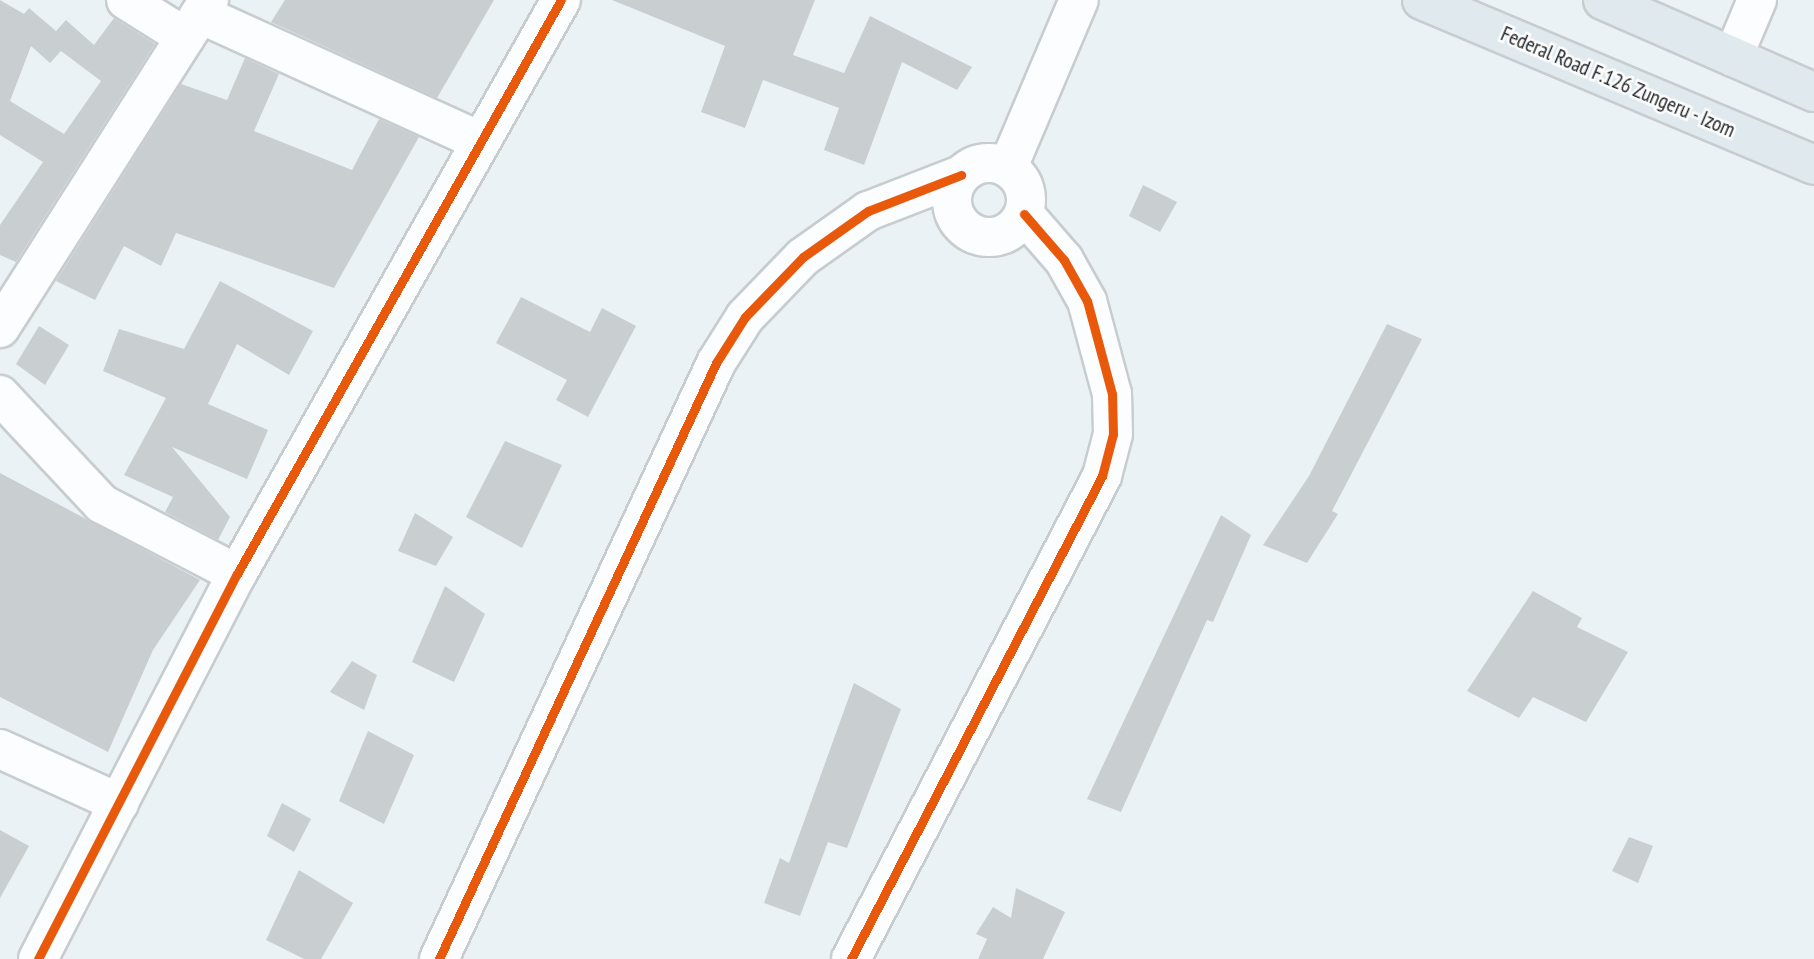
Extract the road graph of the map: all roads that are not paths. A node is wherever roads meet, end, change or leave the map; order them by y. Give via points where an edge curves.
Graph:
1 (126, 0) edge
2 (561, 0) edge
3 (1079, 0) edge
4 (1422, 0) edge
5 (1603, 0) edge
6 (1757, 0) edge
7 (198, 17) edge
8 (1733, 57) junction
9 (1814, 92) edge
10 (480, 141) junction
11 (1814, 164) edge
12 (1009, 167) junction
13 (961, 175) junction
14 (1024, 214) junction
15 (0, 328) edge
16 (0, 395) edge
17 (237, 574) junction
18 (0, 749) edge
19 (119, 803) junction
20 (37, 959) edge
21 (439, 959) edge
22 (851, 959) edge

1 - 7 street
2 - 10 street
3 - 12 street
4 - 11 main road, Federal Road F.126 Zungeru - Izom
5 - 8 main road
6 - 8 street
7 - 10 street
7 - 15 street
8 - 9 main road
10 - 17 street
12 - 13 street via 984,163
12 - 14 street via 1024,189
13 - 14 street via 952,199 969,231 1006,233
13 - 21 street via 868,211 803,257 745,317 716,363
14 - 22 street via 1064,260 1087,300 1112,394 1113,434 1102,476
16 - 17 street via 102,503
17 - 19 street
18 - 19 street
19 - 20 street

